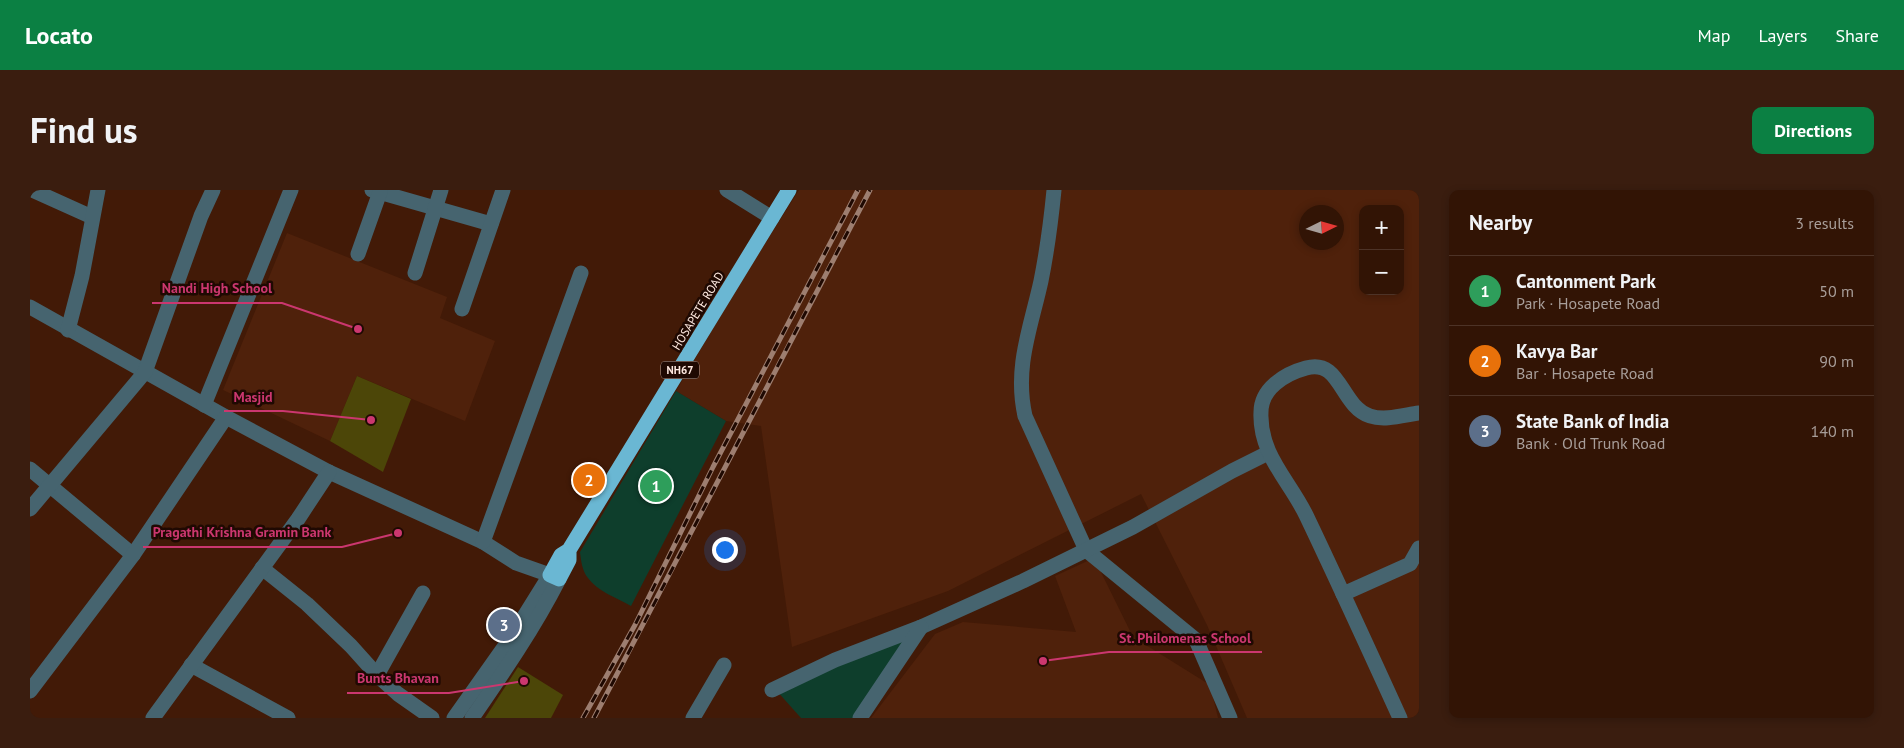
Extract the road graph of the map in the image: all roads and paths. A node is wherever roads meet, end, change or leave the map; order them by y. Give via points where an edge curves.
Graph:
1 (32, 190) edge
2 (98, 190) edge
3 (213, 190) edge
4 (291, 190) edge
5 (441, 190) edge
6 (503, 190) edge
7 (727, 190) edge
8 (789, 190) edge
9 (1054, 190) edge
10 (376, 191) edge
11 (436, 208) junction
12 (92, 218) junction
13 (772, 218) junction
14 (491, 224) junction
15 (358, 254) dead end
16 (415, 273) dead end
17 (581, 273) dead end
18 (30, 307) edge
19 (462, 309) dead end
20 (68, 330) junction
21 (145, 372) junction
22 (204, 405) junction
23 (1419, 412) edge
24 (226, 417) junction
25 (1268, 452) junction
26 (30, 469) edge
27 (329, 472) junction
28 (50, 487) junction
29 (30, 509) edge
30 (483, 542) junction
31 (1419, 548) edge
32 (1086, 550) junction
33 (133, 554) junction
34 (262, 568) junction
35 (555, 577) junction
36 (423, 593) dead end
37 (1343, 594) junction
38 (920, 627) junction
39 (191, 664) junction
40 (724, 665) dead end
41 (377, 675) junction
42 (772, 690) dead end
43 (30, 691) edge
44 (261, 712) edge
45 (153, 718) edge
46 (288, 718) edge
47 (432, 718) edge
48 (454, 718) edge
49 (472, 718) edge
50 (692, 718) edge
51 (860, 718) edge
52 (1230, 718) edge
53 (1400, 718) edge

1 - 12 street
2 - 12 street
3 - 21 street
4 - 22 street
5 - 11 street
6 - 14 street
7 - 13 street
8 - 13 highway, HOSAPETE ROAD / NH67
9 - 32 street via 1044,264 1023,356 1020,396 1025,416
10 - 11 street
10 - 15 street
11 - 14 street
11 - 16 street
12 - 20 street
13 - 35 highway, HOSAPETE ROAD / NH67 via 569,550 569,560
14 - 19 street
17 - 30 street
18 - 20 street
20 - 21 street
21 - 22 street
21 - 28 street
22 - 24 street
23 - 25 street via 1392,417 1373,417 1362,413 1352,405 1329,370 1306,368 1268,389 1262,399 1262,436
24 - 27 street
24 - 33 street
25 - 32 street
25 - 37 street via 1304,512
26 - 28 street
27 - 30 street
27 - 34 street
28 - 29 street
28 - 33 street
30 - 35 street via 516,563
31 - 37 street via 1410,564
32 - 38 street
32 - 52 street via 1196,640
33 - 43 street
34 - 39 street
34 - 41 street via 328,624
35 - 48 street
35 - 49 street via 547,602
36 - 41 street
37 - 53 street
38 - 42 street via 835,660
38 - 51 street
39 - 44 street
39 - 45 street
40 - 50 street
41 - 47 street
44 - 46 street

